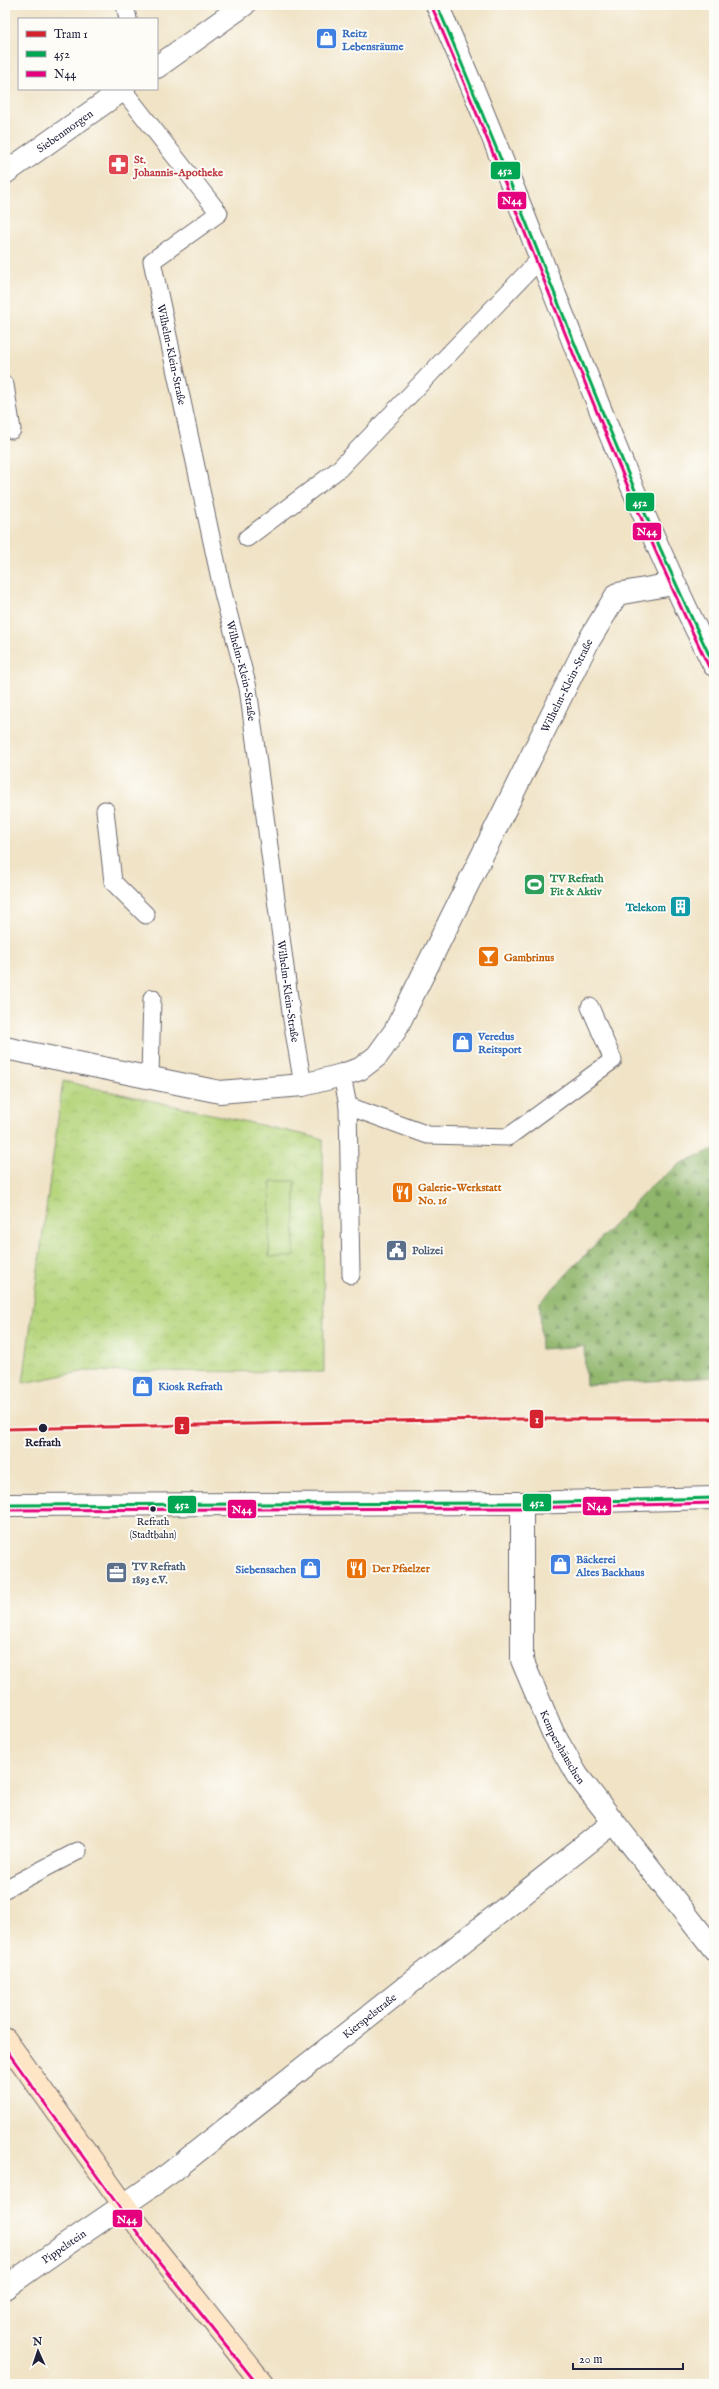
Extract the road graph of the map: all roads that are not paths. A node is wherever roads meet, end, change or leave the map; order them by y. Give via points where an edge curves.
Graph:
1 (125, 5) edge
2 (244, 5) edge
3 (437, 5) edge
4 (128, 18) edge
5 (158, 66) edge
6 (123, 90) edge
7 (125, 90) edge
8 (5, 174) edge
9 (540, 259) junction
10 (5, 385) edge
11 (12, 430) dead end
12 (247, 538) dead end
13 (673, 584) junction
14 (714, 665) edge
15 (105, 810) dead end
16 (146, 915) dead end
17 (152, 998) dead end
18 (590, 1007) dead end
19 (5, 1048) edge
20 (342, 1075) junction
21 (150, 1076) junction
22 (303, 1085) junction
23 (348, 1106) junction
24 (351, 1275) dead end
25 (714, 1498) edge
26 (522, 1503) junction
27 (5, 1505) edge
28 (613, 1823) junction
29 (78, 1851) dead end
30 (5, 1889) edge
31 (714, 1950) edge
32 (5, 2039) edge
33 (124, 2207) junction
34 (5, 2288) edge
35 (263, 2384) edge

1 - 4 lane
2 - 5 street
3 - 9 street via 473,88
6 - 8 street, Siebenmorgen
7 - 22 lane, Wilhelm-Klein-Straße via 219,212 152,261 223,593 248,688
9 - 12 lane via 339,469
9 - 13 street via 612,442
10 - 11 lane
13 - 14 street
13 - 20 street, Wilhelm-Klein-Straße via 617,594 588,642 395,1031 377,1056 360,1069
15 - 16 lane via 113,882
17 - 21 lane
18 - 23 lane via 613,1060 508,1137 428,1135
19 - 21 street, Wilhelm-Klein-Straße
20 - 22 street, Wilhelm-Klein-Straße
20 - 23 lane
21 - 22 street, Wilhelm-Klein-Straße via 220,1092
23 - 24 lane
25 - 26 street
26 - 27 street
26 - 28 street, Kempershäuschen via 522,1660 553,1733 577,1775
28 - 31 street, Kempershäuschen
28 - 33 street, Kierspelstraße
29 - 30 lane
32 - 33 main road
33 - 34 street, Pippelstein via 65,2244
33 - 35 main road

